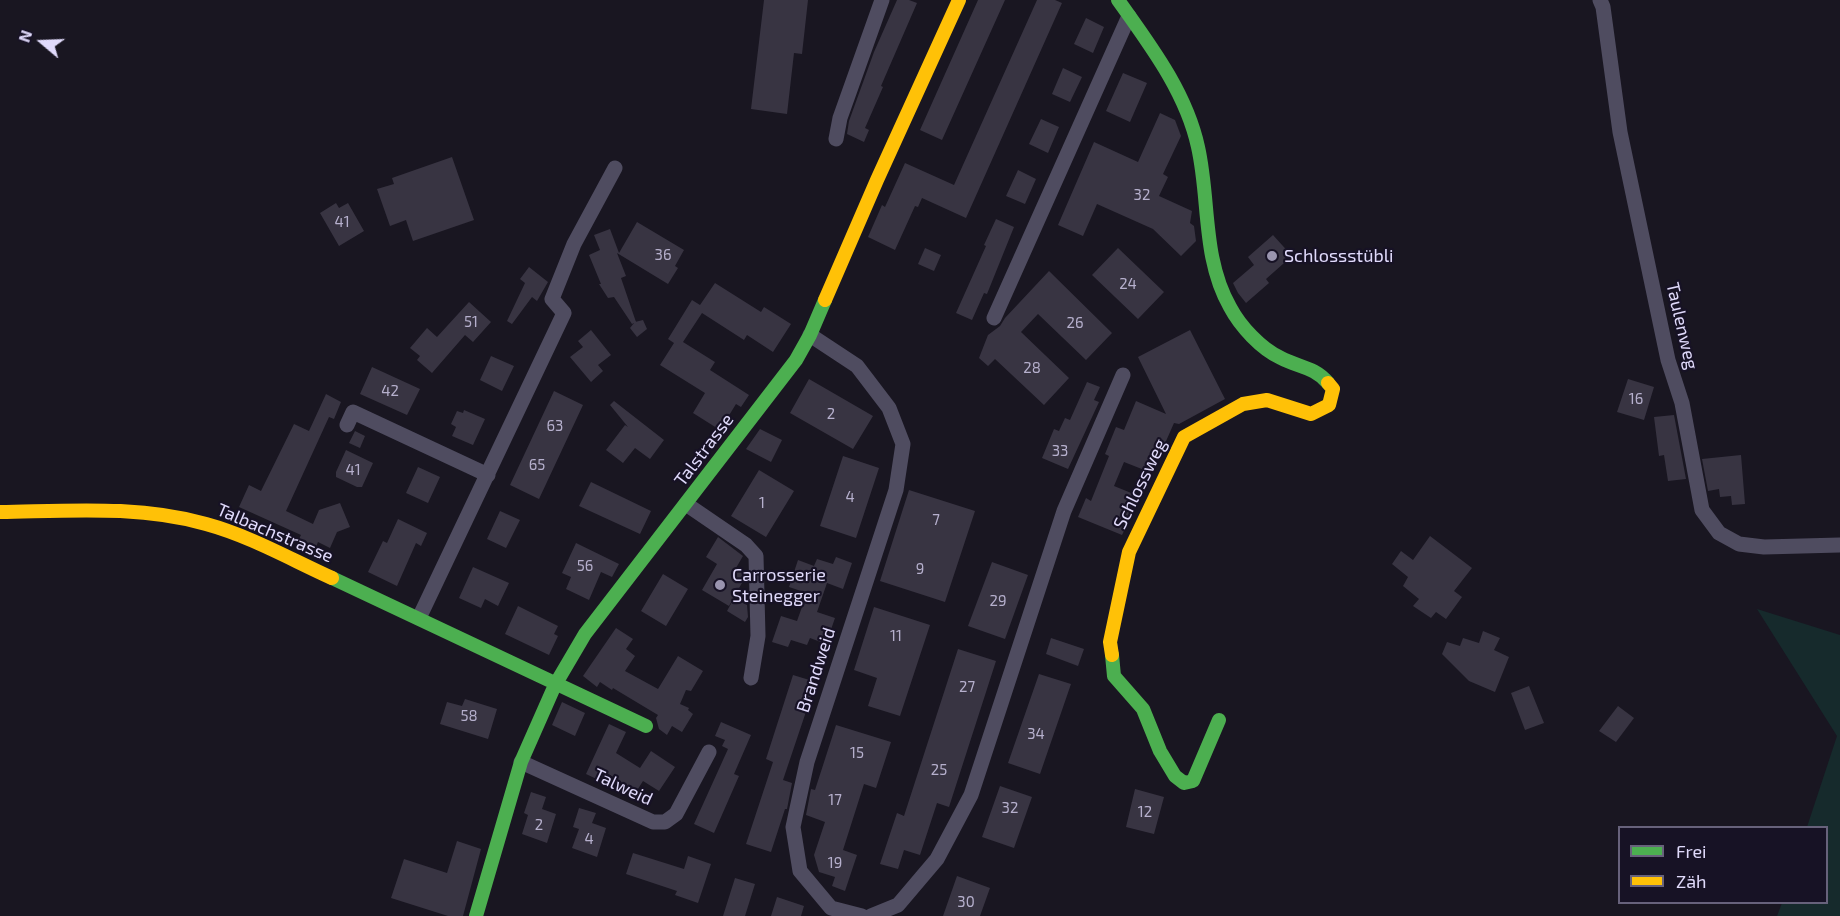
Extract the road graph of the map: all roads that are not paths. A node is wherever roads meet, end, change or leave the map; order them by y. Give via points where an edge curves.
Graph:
1 (882, 0) edge
2 (959, 0) edge
3 (1118, 0) edge
4 (1600, 0) edge
5 (1129, 16) junction
6 (836, 139) dead end
7 (615, 168) dead end
8 (994, 318) dead end
9 (810, 335) junction
10 (1123, 375) dead end
11 (346, 425) dead end
12 (488, 475) junction
13 (686, 504) junction
14 (0, 512) edge
15 (1840, 545) edge
16 (419, 618) junction
17 (751, 678) dead end
18 (555, 685) junction
19 (1219, 720) dead end
20 (646, 726) dead end
21 (709, 752) dead end
22 (521, 762) junction
23 (476, 916) edge
24 (862, 916) edge
25 (871, 916) edge

1 - 6 street
2 - 9 street, Talstrasse
3 - 5 street, Schlossweg
4 - 15 street, Taulenweg via 1620,132 1668,360 1682,403 1702,510 1719,533 1739,544
5 - 8 street
5 - 19 street, Schlossweg via 1158,57 1197,146 1209,248 1230,308 1278,358 1320,372 1333,388 1329,405 1311,414 1267,400 1243,404 1184,437 1129,552 1110,642 1114,676 1143,710 1160,751 1184,783 1193,781
7 - 12 street via 574,244 552,299 564,313
9 - 13 street, Talstrasse via 796,360
9 - 24 street, Brandweid via 857,366 889,408 903,444 896,490 807,762 793,827 800,872 831,908
10 - 25 street via 1064,511 971,795 937,859 898,905
11 - 12 street via 353,412
12 - 16 street
13 - 17 street via 756,556 758,636
13 - 18 street, Talstrasse via 585,634
14 - 16 street, Talbachstrasse via 117,511 185,519 222,529
16 - 18 street, Talbachstrasse
18 - 20 street, Talbachstrasse
18 - 22 street, Talstrasse
21 - 22 street, Talweid via 676,814 665,822 653,822
22 - 23 street, Talstrasse

